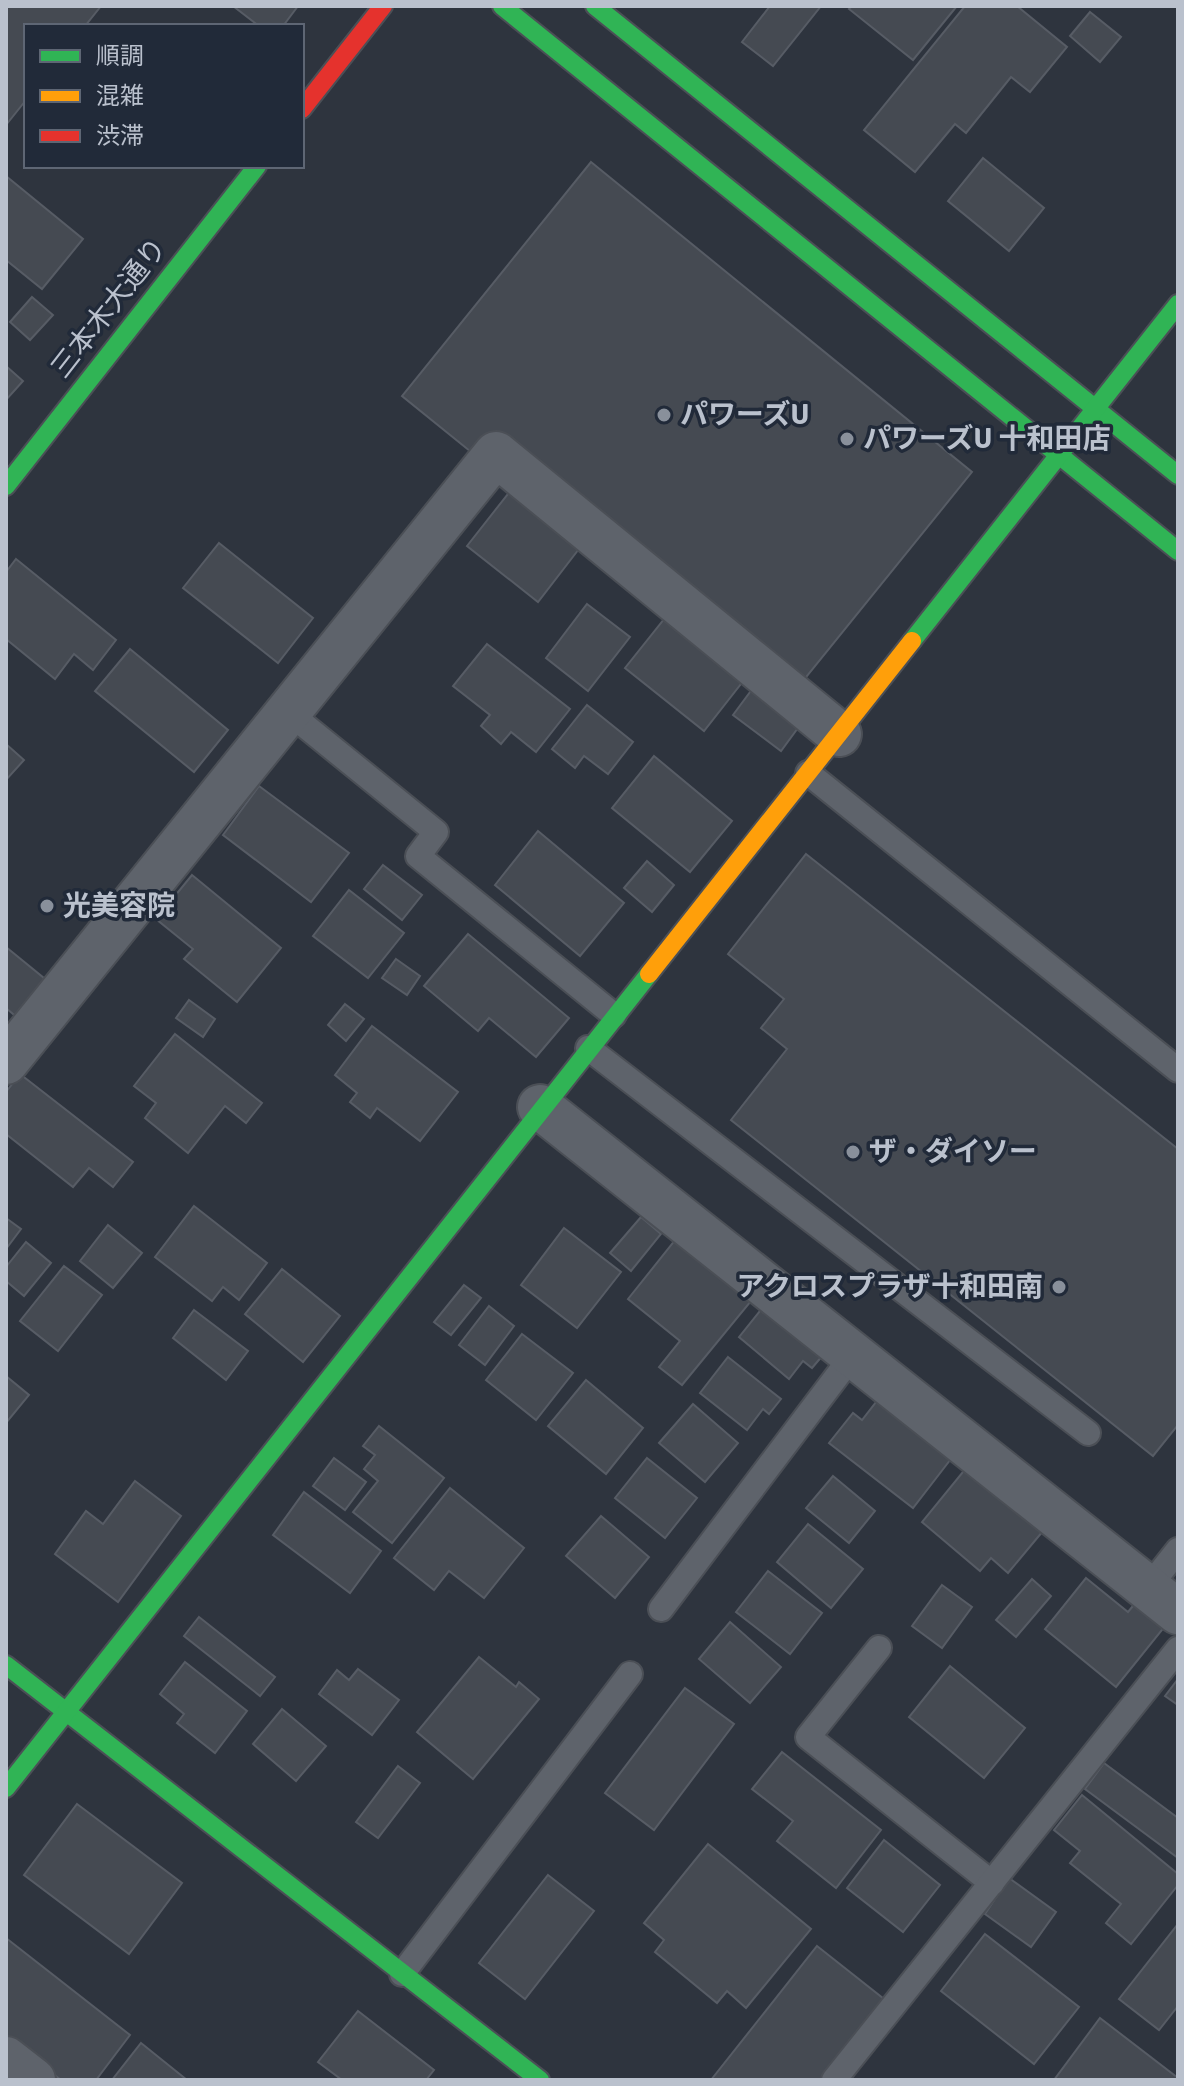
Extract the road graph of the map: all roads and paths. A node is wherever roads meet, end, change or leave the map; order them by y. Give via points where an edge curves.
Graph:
1 (383, 6) edge
2 (502, 6) edge
3 (595, 6) edge
4 (304, 106) edge
5 (255, 168) edge
6 (1178, 304) edge
7 (1096, 409) junction
8 (1059, 456) junction
9 (1178, 475) edge
10 (6, 486) edge
11 (1178, 551) edge
12 (288, 712) junction
13 (839, 734) junction
14 (808, 773) junction
15 (614, 1015) junction
16 (588, 1048) junction
17 (6, 1062) edge
18 (1178, 1070) edge
19 (540, 1107) junction
20 (853, 1355) junction
21 (1088, 1433) dead end
22 (1178, 1550) edge
23 (1163, 1600) edge
24 (661, 1609) dead end
25 (879, 1648) dead end
26 (1178, 1649) edge
27 (6, 1665) edge
28 (630, 1674) dead end
29 (67, 1713) junction
30 (6, 1788) edge
31 (992, 1883) junction
32 (402, 1974) junction
33 (6, 2059) edge
34 (33, 2080) edge
35 (540, 2080) edge
36 (834, 2080) edge

1 - 4 street
2 - 8 street
3 - 7 street
5 - 10 street, 三本木大通り
6 - 7 street
7 - 8 street
7 - 9 street
8 - 11 street
8 - 13 street
12 - 13 street via 496,454
12 - 15 lane via 436,832 418,856
12 - 17 street
13 - 14 street
14 - 15 street
14 - 18 lane
15 - 16 street
16 - 19 street
16 - 21 lane
19 - 20 street
19 - 29 street
20 - 23 street
20 - 24 lane
22 - 23 lane
25 - 31 lane via 808,1737
26 - 31 lane
27 - 29 street
28 - 32 lane
29 - 30 street
29 - 32 street
31 - 36 lane
32 - 35 street
33 - 34 street

